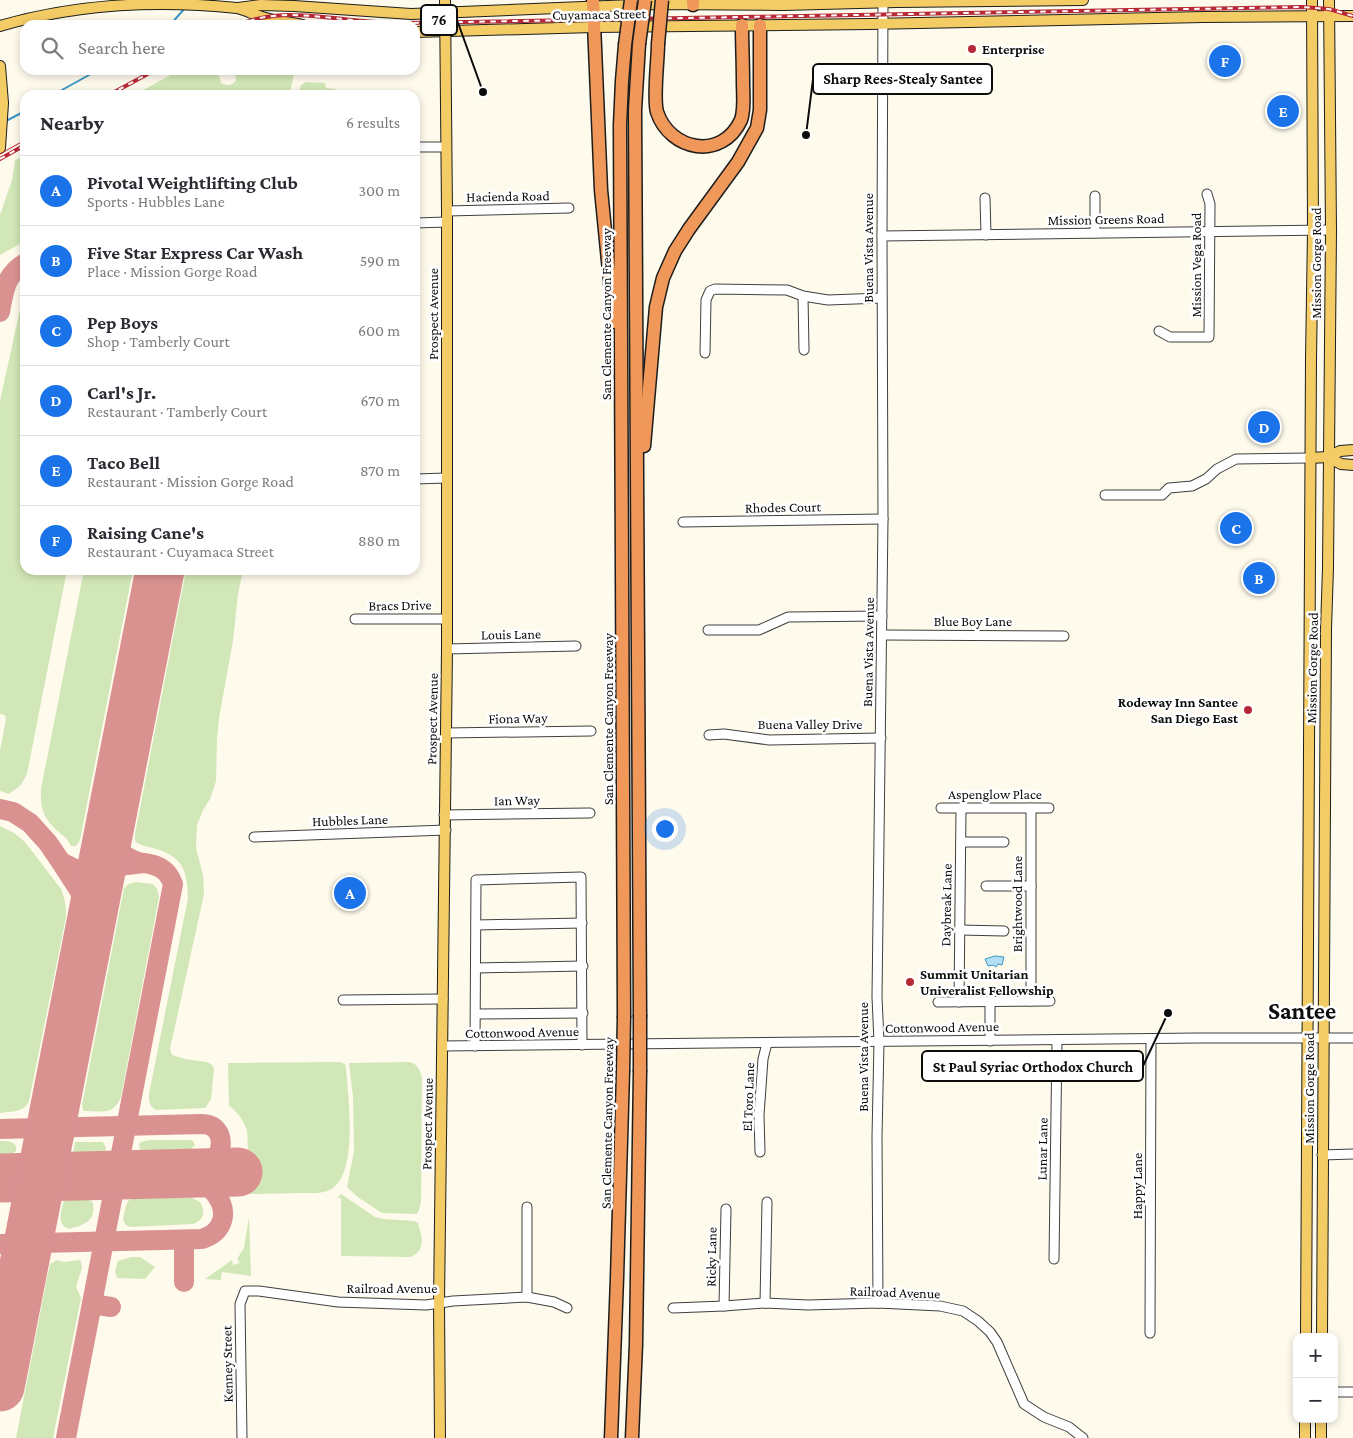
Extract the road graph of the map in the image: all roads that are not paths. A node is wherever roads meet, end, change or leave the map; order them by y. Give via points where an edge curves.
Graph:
1 (173, 0) edge
2 (445, 0) edge
3 (631, 0) edge
4 (645, 0) edge
5 (662, 0) edge
6 (1083, 0) edge
7 (1312, 0) edge
8 (1329, 0) edge
9 (693, 2) edge
10 (793, 2) edge
11 (883, 2) junction
12 (593, 3) edge
13 (238, 8) junction
14 (445, 13) junction
15 (1312, 16) junction
16 (1329, 16) junction
17 (1353, 16) edge
18 (22, 20) edge
19 (277, 20) edge
20 (20, 21) edge
21 (883, 23) junction
22 (742, 25) junction
23 (760, 25) junction
24 (0, 26) edge
25 (594, 27) junction
26 (445, 31) junction
27 (420, 32) edge
28 (0, 66) edge
29 (446, 146) junction
30 (420, 147) edge
31 (0, 148) edge
32 (1206, 194) dead end
33 (1095, 196) dead end
34 (984, 198) dead end
35 (569, 208) dead end
36 (447, 211) junction
37 (447, 222) junction
38 (420, 223) edge
39 (1313, 230) junction
40 (1331, 230) junction
41 (1210, 231) junction
42 (1095, 233) junction
43 (986, 234) junction
44 (882, 236) junction
45 (803, 296) junction
46 (882, 298) junction
47 (1159, 331) dead end
48 (804, 350) dead end
49 (705, 353) dead end
50 (621, 392) junction
51 (1353, 450) edge
52 (1310, 458) junction
53 (1328, 458) junction
54 (1353, 465) edge
55 (446, 478) junction
56 (420, 479) edge
57 (1105, 495) dead end
58 (883, 520) junction
59 (682, 522) dead end
60 (638, 566) junction
61 (882, 616) junction
62 (446, 618) junction
63 (355, 619) dead end
64 (708, 630) dead end
65 (882, 635) junction
66 (1064, 636) dead end
67 (576, 646) dead end
68 (447, 649) junction
69 (591, 731) dead end
70 (446, 732) junction
71 (709, 735) dead end
72 (881, 738) junction
73 (941, 808) dead end
74 (961, 808) junction
75 (1031, 808) junction
76 (1049, 808) dead end
77 (590, 813) dead end
78 (444, 816) junction
79 (446, 830) junction
80 (254, 837) dead end
81 (961, 842) junction
82 (1004, 842) dead end
83 (986, 886) dead end
84 (1031, 886) junction
85 (582, 924) junction
86 (476, 925) junction
87 (960, 930) junction
88 (1004, 931) dead end
89 (582, 966) junction
90 (476, 968) junction
91 (443, 999) junction
92 (343, 1000) dead end
93 (1031, 1001) junction
94 (1050, 1001) dead end
95 (938, 1002) dead end
96 (959, 1002) junction
97 (990, 1002) junction
98 (583, 1013) junction
99 (476, 1014) junction
100 (1308, 1038) junction
101 (1323, 1038) junction
102 (1353, 1038) edge
103 (1151, 1039) junction
104 (1057, 1040) junction
105 (990, 1041) junction
106 (879, 1042) junction
107 (767, 1043) junction
108 (582, 1045) junction
109 (442, 1046) junction
110 (475, 1046) junction
111 (760, 1152) dead end
112 (1353, 1154) edge
113 (1322, 1155) junction
114 (767, 1202) dead end
115 (527, 1207) dead end
116 (726, 1209) dead end
117 (1054, 1259) dead end
118 (245, 1291) joint
119 (527, 1297) junction
120 (438, 1303) junction
121 (765, 1303) junction
122 (878, 1303) junction
123 (724, 1306) junction
124 (567, 1308) dead end
125 (673, 1308) dead end
126 (1150, 1333) dead end
127 (1306, 1333) edge
128 (1322, 1333) edge
129 (614, 1382) junction
130 (1338, 1392) edge
131 (1353, 1392) edge
132 (1305, 1423) edge
133 (1321, 1423) edge
134 (242, 1438) edge
135 (440, 1438) edge
136 (606, 1438) edge
137 (611, 1438) edge
138 (632, 1438) edge
139 (1083, 1438) edge
140 (1305, 1438) edge
141 (1321, 1438) edge

1 - 13 main road
1 - 18 main road via 78,7
2 - 14 main road, Prospect Avenue
3 - 50 highway, San Clemente Canyon Freeway, bridge via 620,126
4 - 60 highway, bridge via 635,110
5 - 22 highway, bridge via 656,110 662,122 685,144 709,146 719,143 728,138 742,118
6 - 11 main road, Cuyamaca Street
7 - 15 main road, Mission Gorge Road
8 - 16 main road, Mission Gorge Road
9 - 10 main road, Cuyamaca Street
9 - 12 main road, Cuyamaca Street
10 - 11 main road, Cuyamaca Street
11 - 21 street, Buena Vista Avenue
12 - 14 main road, Cuyamaca Street via 536,10
12 - 25 highway
13 - 14 main road, Cuyamaca Street via 261,5
13 - 19 main road
14 - 26 main road, Prospect Avenue
15 - 16 main road, Cuyamaca Street
15 - 21 main road, Cuyamaca Street
15 - 39 main road, Mission Gorge Road
16 - 17 main road, Cuyamaca Street
16 - 40 main road, Mission Gorge Road
20 - 24 main road
21 - 23 main road, Cuyamaca Street
21 - 44 street, Buena Vista Avenue
22 - 23 main road, Cuyamaca Street
22 - 25 main road, Cuyamaca Street
23 - 60 highway via 760,110 756,128 738,162 675,250 663,278 656,307
25 - 26 main road, Cuyamaca Street
25 - 50 highway via 601,190
26 - 27 main road, Cuyamaca Street
26 - 29 main road, Prospect Avenue
28 - 31 main road via 3,103
29 - 30 street
29 - 36 main road, Prospect Avenue
32 - 41 street, Mission Vega Road via 1210,204
33 - 42 street
34 - 43 street
35 - 36 street, Hacienda Road
36 - 37 main road, Prospect Avenue
37 - 38 street
37 - 55 main road, Prospect Avenue
39 - 40 street, Mission Greens Road
39 - 41 street, Mission Greens Road
39 - 52 main road, Mission Gorge Road
40 - 53 main road, Mission Gorge Road
41 - 42 street, Mission Greens Road
41 - 47 street, Mission Vega Road via 1209,337 1170,337
42 - 43 street, Mission Greens Road
43 - 44 street, Mission Greens Road
44 - 46 street, Buena Vista Avenue
45 - 46 street via 828,300
45 - 48 street
45 - 49 street via 786,290 710,291 706,300
46 - 58 street, Buena Vista Avenue
50 - 129 highway, San Clemente Canyon Freeway, bridge via 624,1016
51 - 53 main road via 1340,450
52 - 53 main road
52 - 57 street via 1236,459 1192,486 1169,488 1162,495
52 - 100 main road, Mission Gorge Road
53 - 54 main road
53 - 101 main road, Mission Gorge Road
55 - 56 street
55 - 62 main road, Prospect Avenue
58 - 59 street, Rhodes Court
58 - 61 street, Buena Vista Avenue
60 - 138 highway, bridge via 640,1072
61 - 64 street via 788,617 759,630
61 - 65 street, Buena Vista Avenue
62 - 63 street, Bracs Drive
62 - 68 main road, Prospect Avenue
65 - 66 street, Blue Boy Lane
65 - 72 street, Buena Vista Avenue
67 - 68 street, Louis Lane
68 - 70 main road, Prospect Avenue
69 - 70 street, Fiona Way
70 - 78 main road, Prospect Avenue
71 - 72 street, Buena Valley Drive via 769,740
72 - 106 street, Buena Vista Avenue
73 - 74 street, Aspenglow Place
74 - 75 street, Aspenglow Place
74 - 81 street, Daybreak Lane
75 - 76 street, Aspenglow Place
75 - 84 street, Brightwood Lane
77 - 78 street, Ian Way
78 - 79 main road, Prospect Avenue
79 - 80 street, Hubbles Lane
79 - 91 main road, Prospect Avenue
81 - 82 street
81 - 87 street, Daybreak Lane
83 - 84 street
84 - 93 street, Brightwood Lane
85 - 86 street
85 - 86 street via 581,877 476,880
85 - 89 street
86 - 90 street
87 - 88 street
87 - 96 street, Daybreak Lane
89 - 90 street
89 - 98 street
90 - 99 street
91 - 92 street
91 - 109 main road, Prospect Avenue
93 - 94 street
93 - 97 street
95 - 96 street
96 - 97 street
97 - 105 street
98 - 99 street
98 - 108 street
99 - 110 street
100 - 101 street, Cottonwood Avenue
100 - 103 street, Cottonwood Avenue
100 - 127 main road, Mission Gorge Road
101 - 102 street, Cottonwood Avenue
101 - 113 main road, Mission Gorge Road
103 - 104 street, Cottonwood Avenue
103 - 126 street, Happy Lane
104 - 105 street, Cottonwood Avenue
104 - 117 street, Lunar Lane
105 - 106 street, Cottonwood Avenue
106 - 107 street, Cottonwood Avenue
106 - 122 street, Buena Vista Avenue
107 - 108 street, Cottonwood Avenue
107 - 111 street, El Toro Lane via 759,1115
108 - 110 street, Cottonwood Avenue
109 - 110 street, Cottonwood Avenue
109 - 120 main road, Prospect Avenue
112 - 113 street
113 - 128 main road, Mission Gorge Road
114 - 121 street
115 - 119 street
116 - 123 street, Ricky Lane
118 - 120 street, Railroad Avenue via 338,1302
118 - 134 street, Kenney Street via 240,1304
119 - 120 street, Railroad Avenue
119 - 124 street, Railroad Avenue
120 - 135 main road, Prospect Avenue
121 - 122 street, Railroad Avenue
121 - 123 street, Railroad Avenue
122 - 139 street, Railroad Avenue via 940,1306 963,1311 978,1321 997,1342 1024,1404 1069,1427
123 - 125 street, Railroad Avenue
129 - 136 highway
129 - 137 highway, San Clemente Canyon Freeway
130 - 131 street
132 - 140 main road
133 - 141 main road

